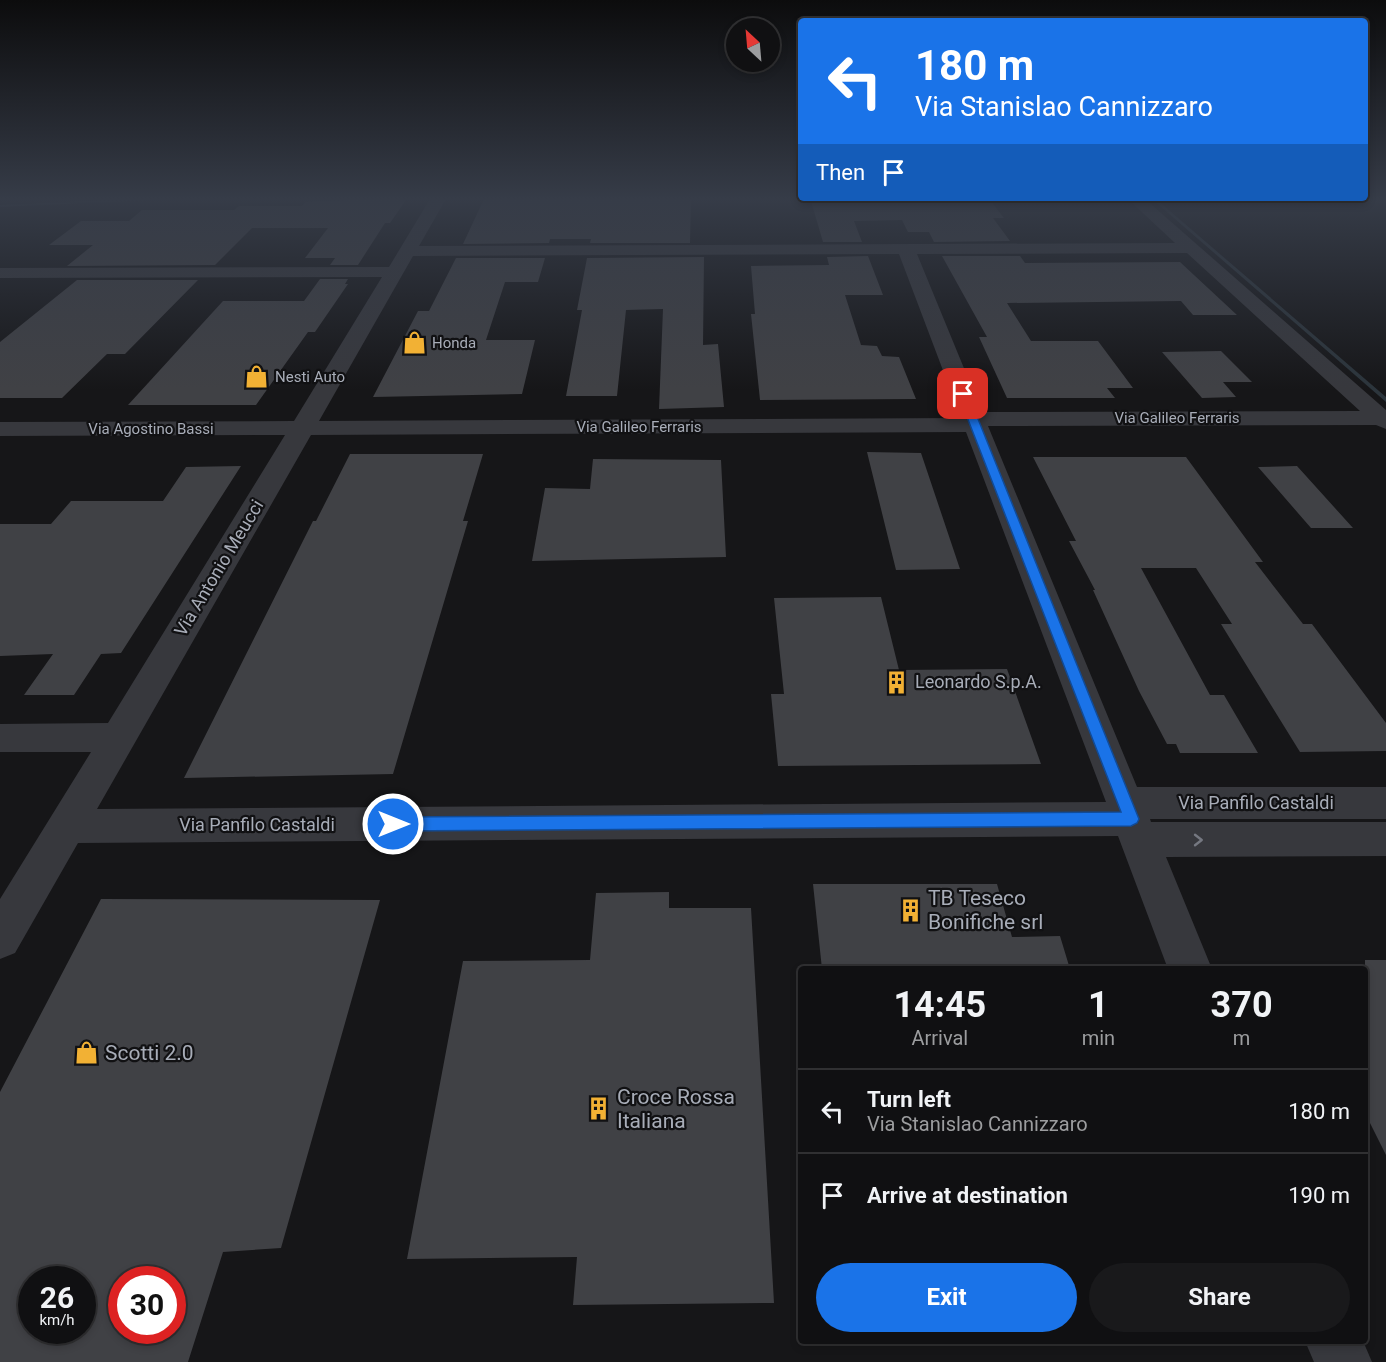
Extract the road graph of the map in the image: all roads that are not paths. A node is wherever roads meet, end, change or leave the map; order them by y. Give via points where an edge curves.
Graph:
1 (349, 263) edge
2 (400, 263) edge
3 (911, 263) edge
4 (1207, 263) edge
5 (0, 273) edge
6 (1385, 424) edge
7 (976, 426) junction
8 (302, 428) junction
9 (0, 429) edge
10 (118, 737) junction
11 (0, 738) edge
12 (1386, 803) edge
13 (1132, 821) junction
14 (67, 826) junction
15 (1386, 839) edge
16 (0, 938) edge
17 (1189, 966) edge
18 (1335, 1344) edge
19 (1342, 1362) edge

1 - 5 street
2 - 8 street, Via Antonio Meucci
3 - 7 street
4 - 6 street
6 - 7 street, Via Galileo Ferraris
7 - 8 street, Via Galileo Ferraris
7 - 13 street
8 - 9 street, Via Agostino Bassi
8 - 10 street, Via Antonio Meucci
10 - 11 street
10 - 14 street, Via Antonio Meucci
12 - 13 street, Via Panfilo Castaldi
13 - 14 street, Via Panfilo Castaldi
13 -> 15 street, Via Panfilo Castaldi
13 - 17 street
14 - 16 street, Via Antonio Meucci
18 - 19 street

